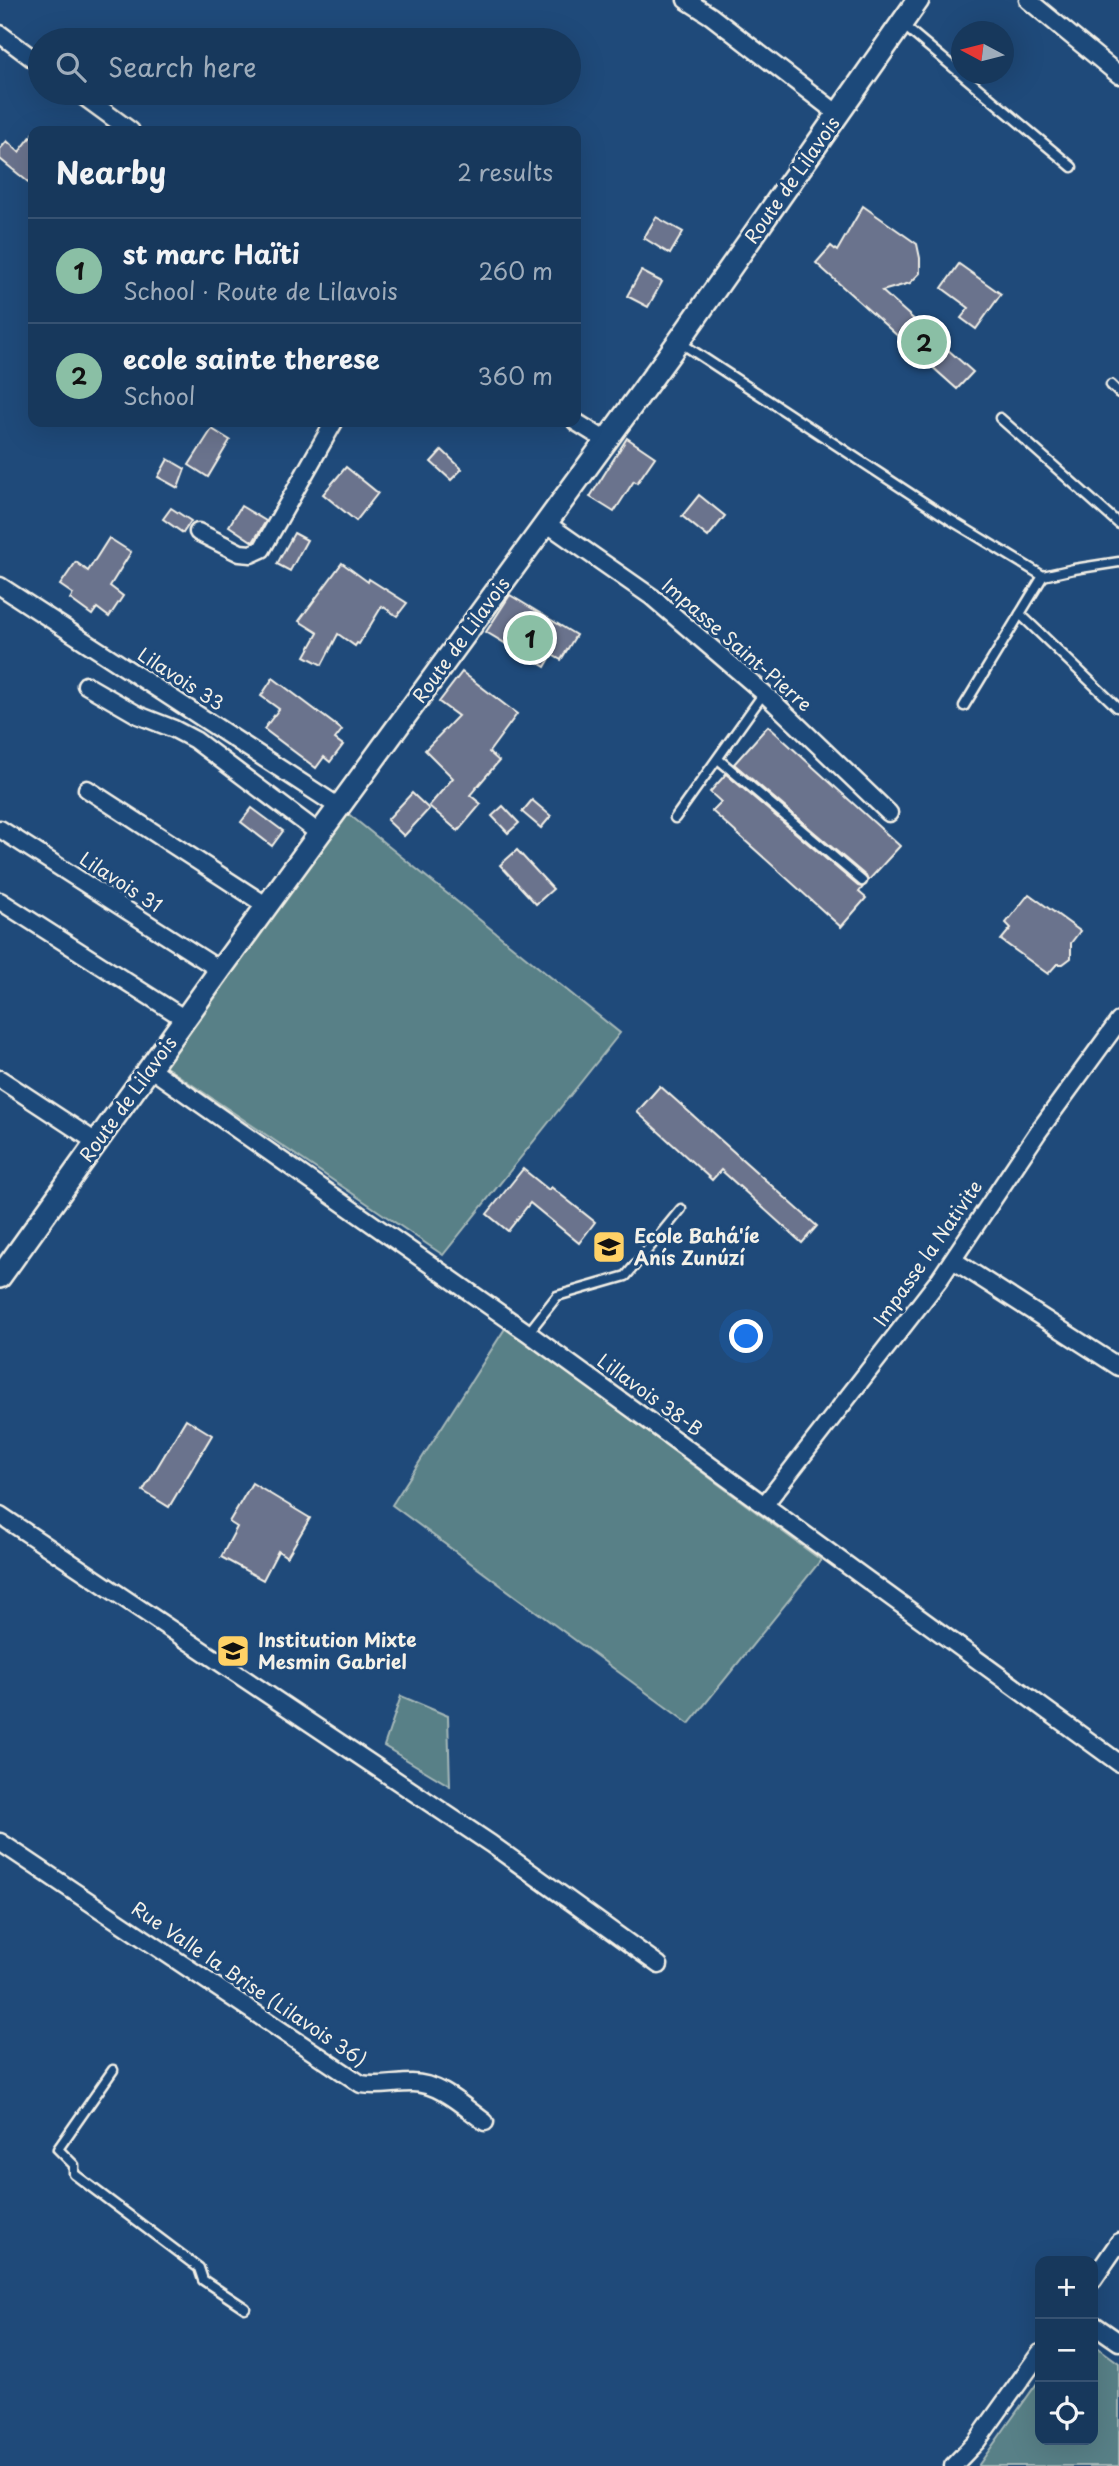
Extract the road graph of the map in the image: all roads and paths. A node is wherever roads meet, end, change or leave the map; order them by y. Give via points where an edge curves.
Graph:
1 (686, 0) edge
2 (918, 0) edge
3 (1028, 0) edge
4 (901, 23) junction
5 (0, 34) edge
6 (28, 55) edge
7 (1119, 75) edge
8 (95, 105) edge
9 (838, 114) junction
10 (124, 126) edge
11 (1072, 167) dead end
12 (679, 341) junction
13 (1111, 385) dead end
14 (1119, 393) edge
15 (1000, 418) dead end
16 (581, 425) edge
17 (331, 427) edge
18 (604, 440) junction
19 (547, 523) junction
20 (1119, 524) edge
21 (198, 532) dead end
22 (1119, 562) edge
23 (1043, 576) junction
24 (0, 586) edge
25 (1020, 614) junction
26 (86, 685) dead end
27 (764, 693) junction
28 (964, 706) dead end
29 (1117, 707) edge
30 (718, 758) junction
31 (87, 789) dead end
32 (339, 807) junction
33 (889, 813) dead end
34 (675, 818) dead end
35 (0, 828) edge
36 (320, 834) junction
37 (862, 881) dead end
38 (0, 901) edge
39 (267, 906) junction
40 (220, 970) junction
41 (185, 1019) junction
42 (1119, 1021) edge
43 (151, 1069) junction
44 (0, 1079) edge
45 (96, 1142) junction
46 (681, 1209) dead end
47 (953, 1260) junction
48 (0, 1277) edge
49 (528, 1333) junction
50 (1119, 1367) edge
51 (765, 1504) junction
52 (0, 1515) edge
53 (1119, 1763) edge
54 (0, 1842) edge
55 (659, 1965) dead end
56 (113, 2070) dead end
57 (485, 2122) dead end
58 (1119, 2242) edge
59 (1098, 2273) edge
60 (245, 2308) dead end
61 (1098, 2327) edge
62 (1119, 2342) edge
63 (1035, 2360) edge
64 (953, 2466) edge

1 - 9 street
2 - 4 main road, Route de Lilavois
3 - 7 street
4 - 9 main road, Route de Lilavois
4 - 11 lane
5 - 6 street
8 - 10 street
9 - 12 main road, Route de Lilavois
12 - 18 main road, Route de Lilavois
12 - 23 lane
13 - 14 lane
15 - 20 lane
16 - 18 street
17 - 21 street via 262,549 240,553
18 - 19 main road, Route de Lilavois
19 - 27 street, Impasse Saint-Pierre via 652,597
19 - 32 main road, Route de Lilavois
22 - 23 lane
23 - 25 lane
24 - 32 street, Lilavois 33
25 - 28 lane
25 - 29 lane
26 - 36 street via 195,740
27 - 30 lane
27 - 33 street, Impasse Saint-Pierre
30 - 34 lane
30 - 37 lane
31 - 39 street
32 - 36 main road, Route de Lilavois
35 - 40 street, Lilavois 31
36 - 39 main road, Route de Lilavois
38 - 41 street
39 - 40 main road, Route de Lilavois
40 - 41 main road, Route de Lilavois
41 - 43 main road, Route de Lilavois
42 - 47 street, Impasse la Nativite
43 - 45 main road, Route de Lilavois
43 - 49 street, Lillavois 38-B
44 - 45 street
45 - 48 main road, Route de Lilavois
46 - 49 lane via 626,1276 557,1296
47 - 50 street
47 - 51 street, Impasse la Nativite
49 - 51 street, Lillavois 38-B
51 - 53 street, Lillavois 38-B
52 - 55 street via 491,1844
54 - 57 street, Rue Valle la Brise (Lilavois 36) via 361,2084 425,2084
56 - 60 lane via 58,2149 74,2165 74,2174 199,2268 203,2280
58 - 59 street
61 - 62 street
63 - 64 street via 977,2441

